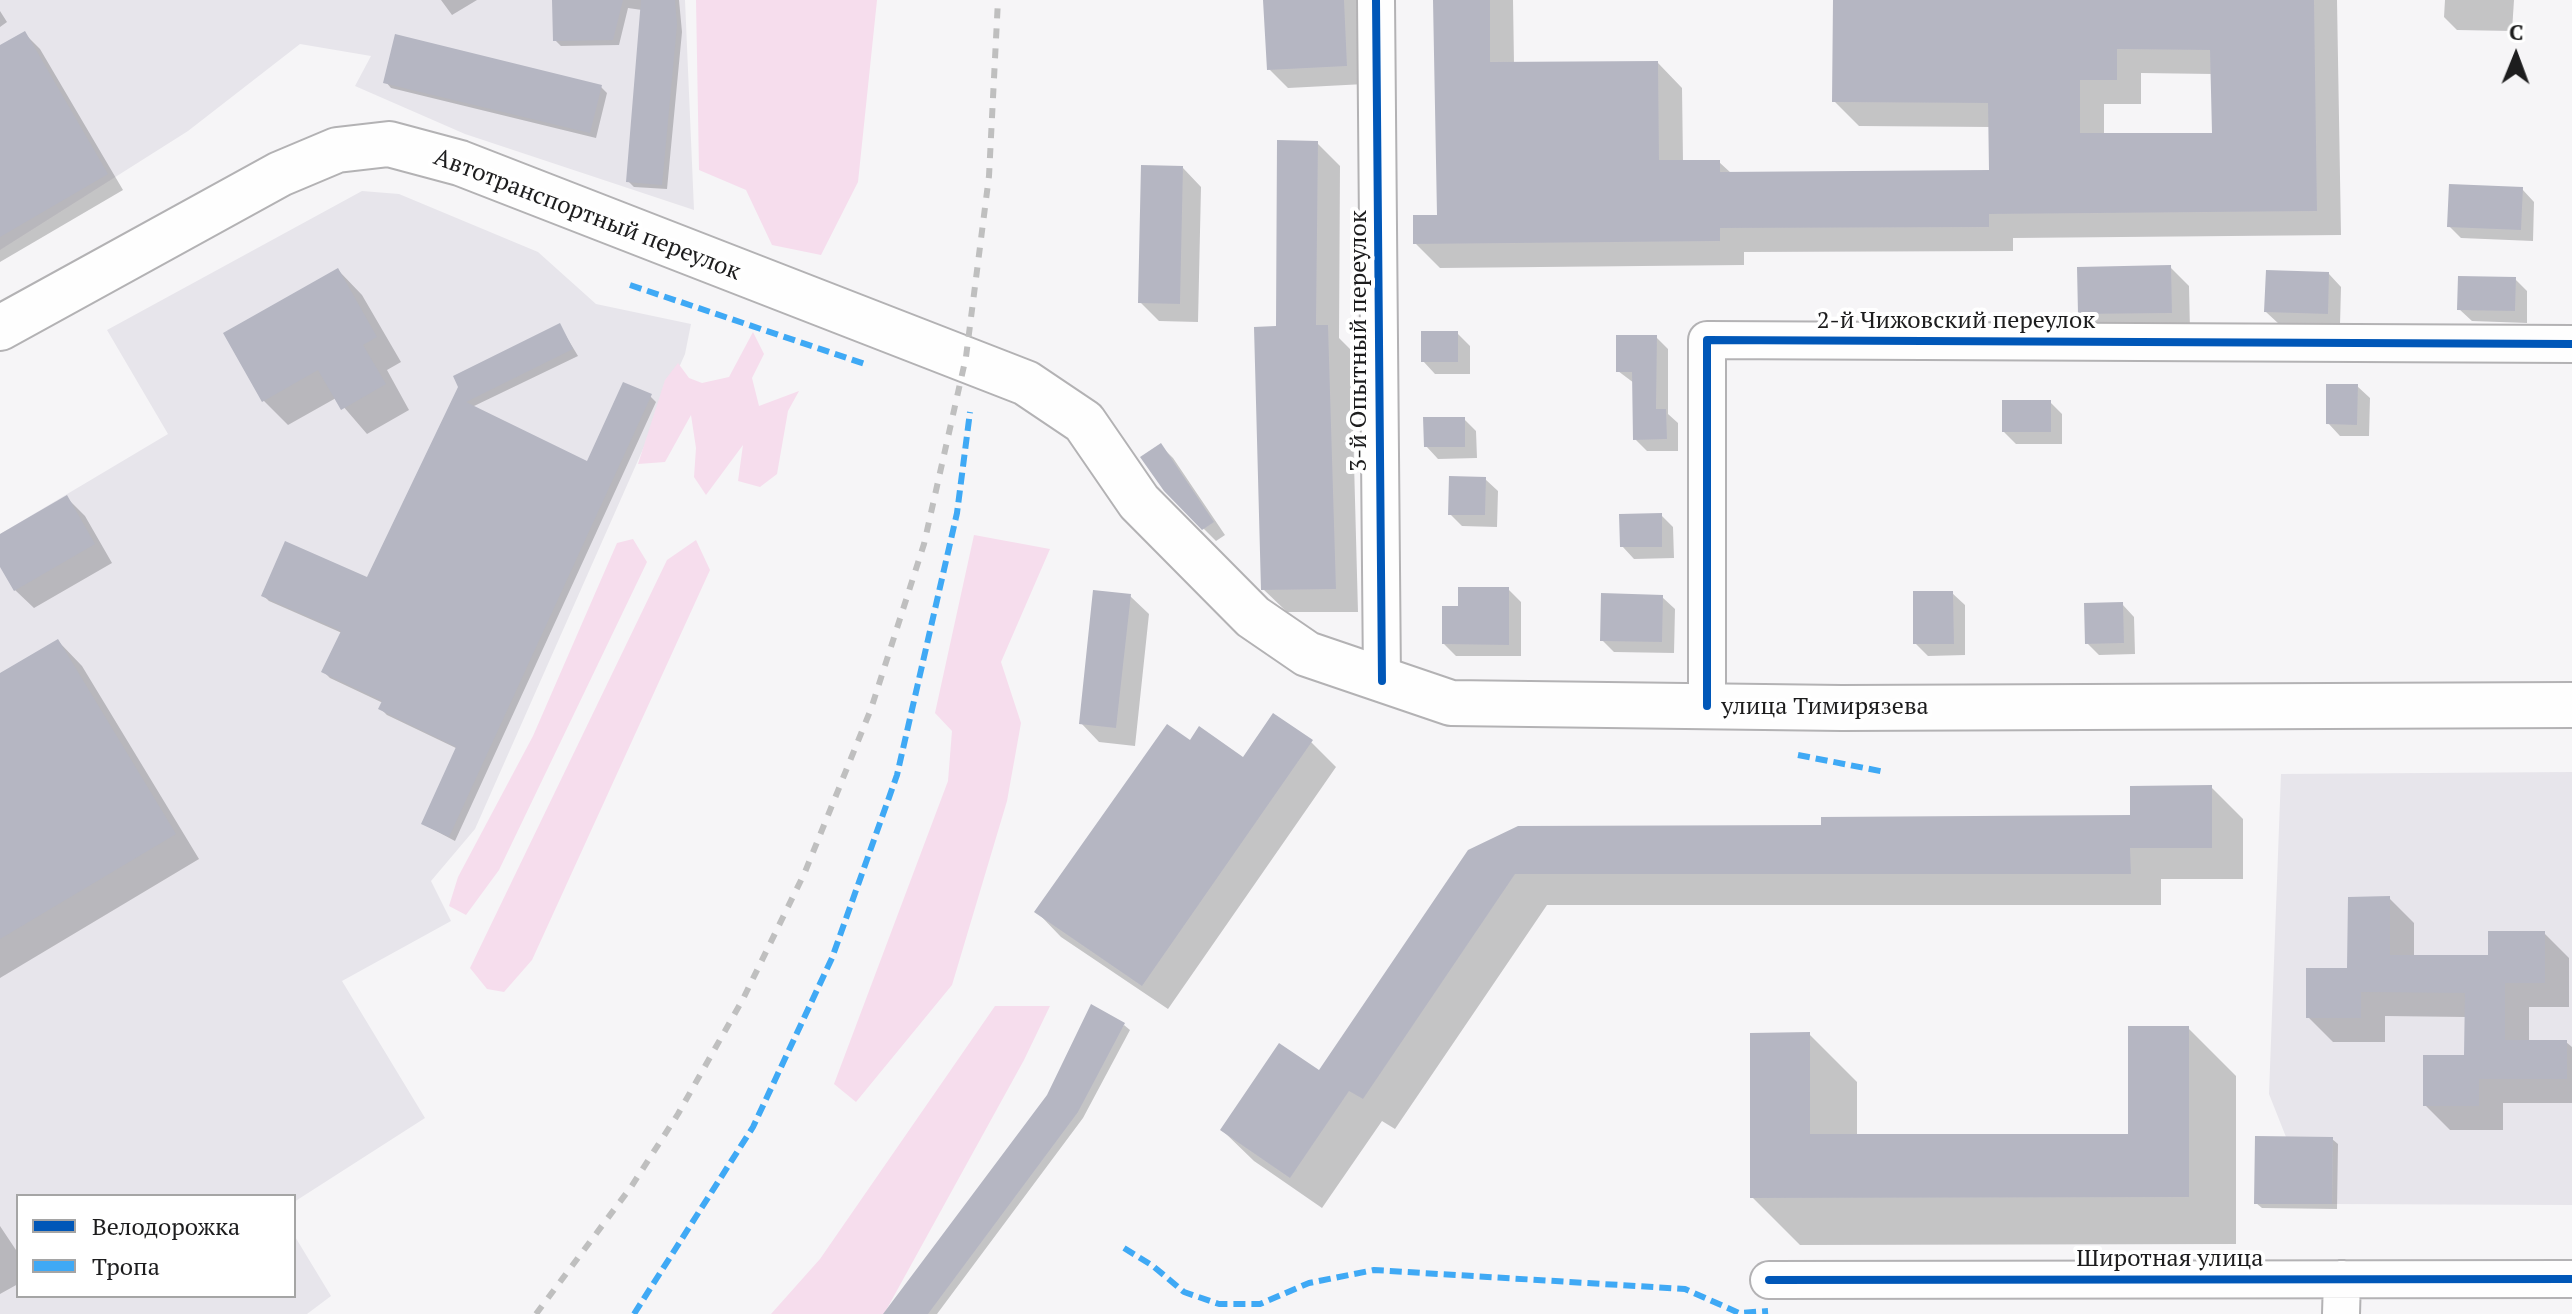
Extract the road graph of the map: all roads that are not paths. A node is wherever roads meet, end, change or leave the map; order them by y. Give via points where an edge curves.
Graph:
1 (1376, 0) edge
2 (0, 328) edge
3 (2572, 344) edge
4 (966, 357) joint
5 (1382, 681) junction
6 (2572, 705) edge
7 (1707, 706) junction
8 (2572, 1279) edge
9 (1769, 1280) dead end
10 (2342, 1297) edge

1 - 5 street, 3-й Опытный переулок
2 - 4 main road, Автотранспортный переулок via 280,174 337,150 389,144 460,163
3 - 7 street, 2-й Чижовский переулок via 1707,340
4 - 5 main road, улица Тимирязева via 1026,383 1084,422 1139,502 1253,617 1307,654
5 - 7 main road, улица Тимирязева via 1451,703
6 - 7 main road, улица Тимирязева
8 - 10 street, Широтная улица
9 - 10 street, Широтная улица

